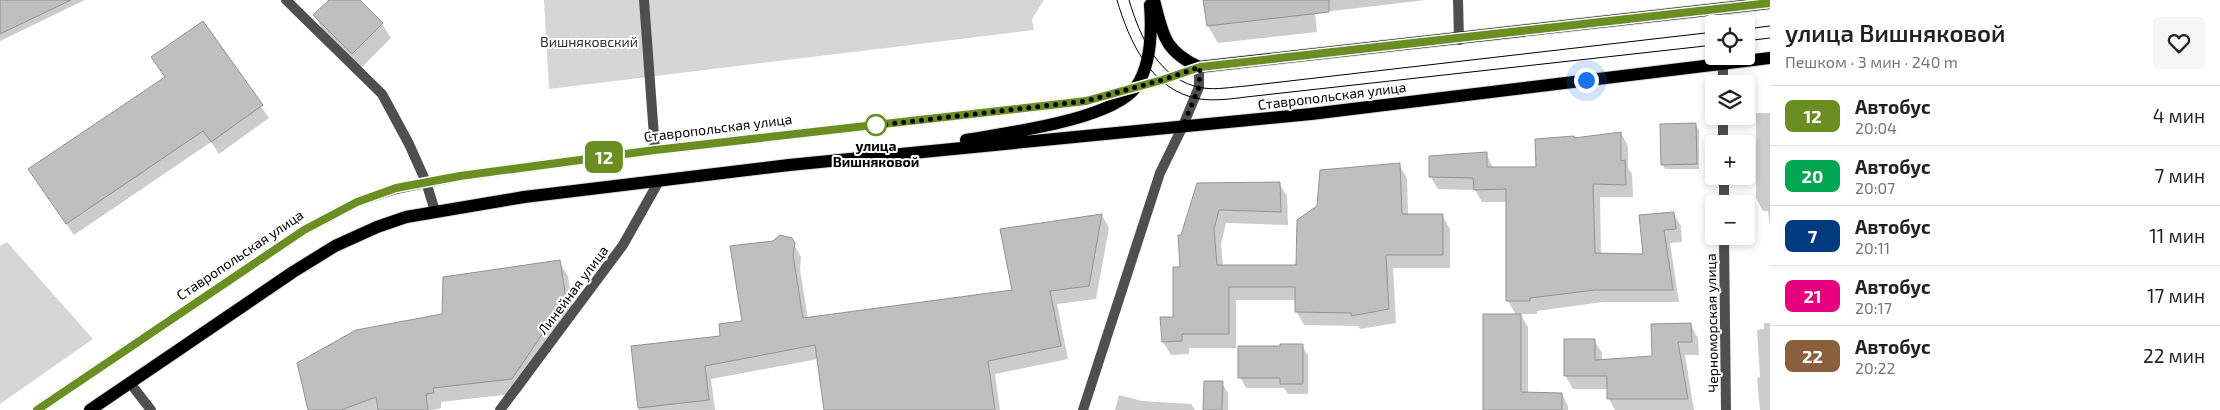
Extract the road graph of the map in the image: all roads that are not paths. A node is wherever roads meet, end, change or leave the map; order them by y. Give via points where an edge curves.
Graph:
1 (286, 0) edge
2 (644, 0) edge
3 (1149, 0) edge
4 (1154, 0) edge
5 (1458, 0) edge
6 (1770, 3) edge
7 (1459, 40) junction
8 (1770, 58) edge
9 (1755, 60) edge
10 (1707, 65) edge
11 (1200, 67) junction
12 (1135, 88) junction
13 (1182, 128) junction
14 (655, 150) junction
15 (897, 153) junction
16 (659, 181) junction
17 (426, 182) junction
18 (435, 211) junction
19 (1724, 245) edge
20 (130, 383) junction
21 (37, 410) edge
22 (90, 410) edge
23 (151, 410) edge
24 (500, 410) edge
25 (1083, 410) edge
26 (1726, 410) edge

1 - 17 street via 382,94
2 - 14 street
3 - 12 main road via 1149,50
4 - 11 main road via 1167,42 1185,61
5 - 7 street
6 - 7 main road, Ставропольская улица
7 - 11 main road, Ставропольская улица
8 - 9 main road, Ставропольская улица
10 - 13 main road, Ставропольская улица
11 - 12 main road, Ставропольская улица
11 - 13 street via 1199,87
12 - 14 main road, Ставропольская улица via 1086,101
12 - 15 main road, Ставропольская улица via 1120,100 1089,114 1035,128
13 - 15 main road, Ставропольская улица
13 - 25 street via 1160,173
14 - 17 main road, Ставропольская улица
15 - 16 main road, Ставропольская улица
16 - 18 main road, Ставропольская улица
16 - 24 street, Линейная улица via 623,245
17 - 18 street
17 - 21 main road, Ставропольская улица via 396,188 357,202 304,230
18 - 20 main road, Ставропольская улица via 377,227 335,246
19 - 26 street, Черноморская улица
20 - 22 main road, Ставропольская улица
20 - 23 street

